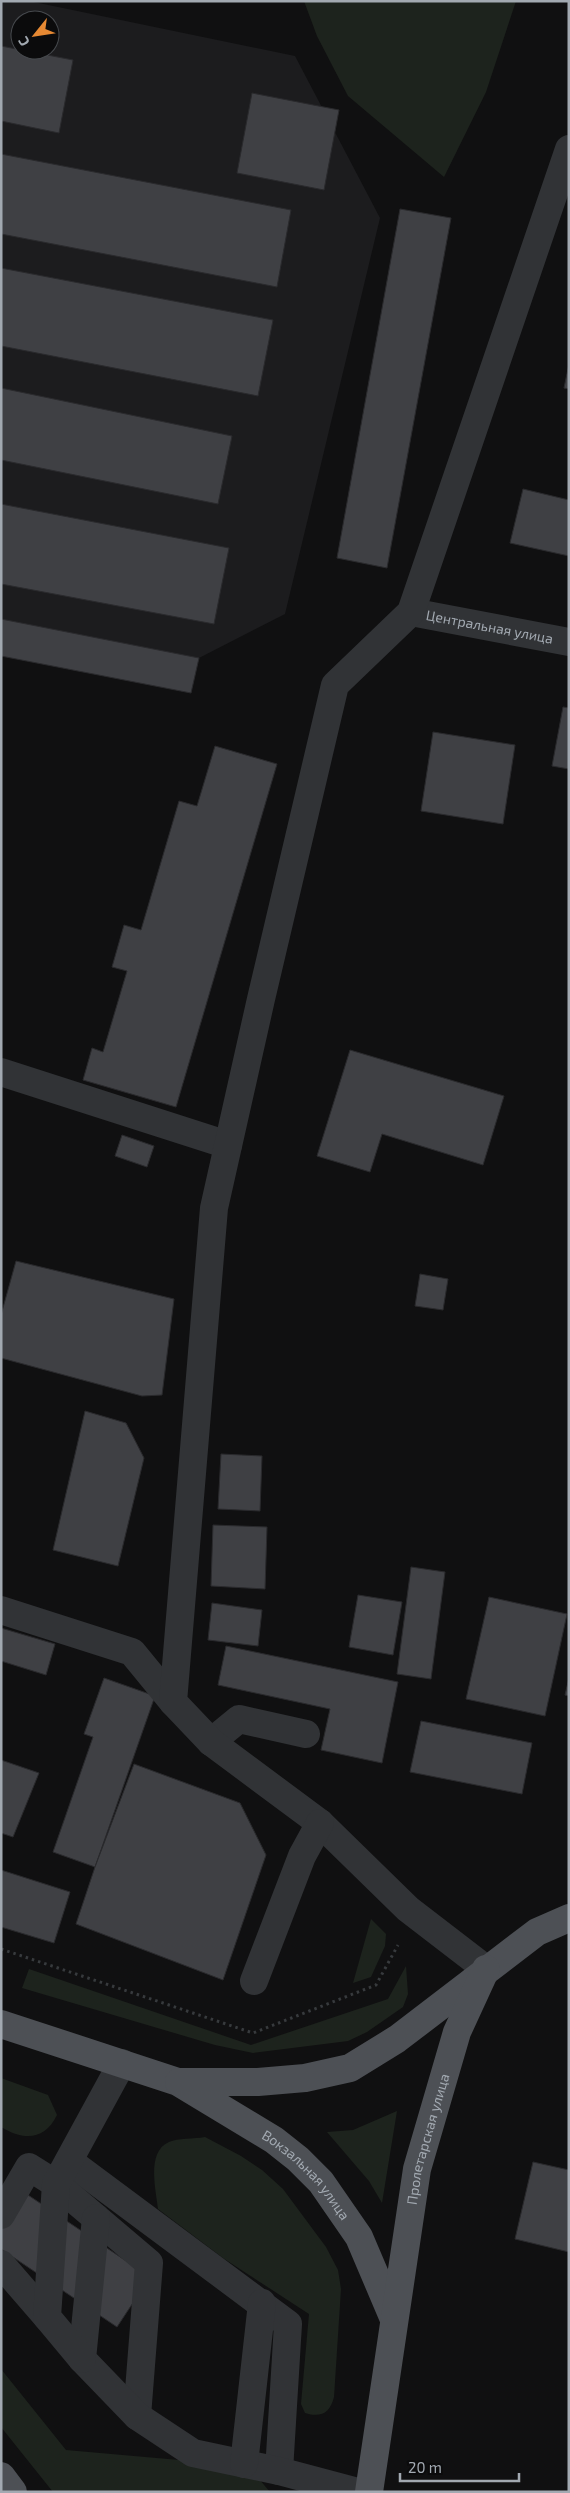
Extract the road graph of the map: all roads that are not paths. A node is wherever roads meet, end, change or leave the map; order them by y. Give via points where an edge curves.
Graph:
1 (569, 149) edge
2 (411, 612) junction
3 (569, 642) edge
4 (1, 1072) edge
5 (228, 1145) junction
6 (1, 1610) edge
7 (173, 1702) junction
8 (306, 1734) dead end
9 (211, 1742) junction
10 (320, 1823) junction
11 (569, 1918) edge
12 (486, 1969) junction
13 (254, 1981) dead end
14 (1, 2024) edge
15 (122, 2063) junction
16 (178, 2082) junction
17 (69, 2160) junction
18 (56, 2184) junction
19 (1, 2215) edge
20 (96, 2218) junction
21 (1, 2264) edge
22 (262, 2303) junction
23 (47, 2317) junction
24 (393, 2318) junction
25 (82, 2359) junction
26 (137, 2416) junction
27 (244, 2464) junction
28 (279, 2471) junction
29 (1, 2476) edge
30 (13, 2492) edge
31 (358, 2492) edge
32 (369, 2492) edge

1 - 2 street
2 - 3 street, Центральная улица
2 - 5 street via 335,684
4 - 5 street
5 - 7 street via 214,1208
6 - 7 street via 132,1652
7 - 9 street
8 - 9 street via 239,1719
9 - 10 street
10 - 12 street via 408,1909
10 - 13 street via 302,1856
11 - 12 main road, Пролетарская улица via 537,1932
12 - 16 main road, Пролетарская улица via 397,2039 350,2068 305,2078 258,2082
12 - 24 main road, Пролетарская улица via 457,2032 417,2169
14 - 15 main road, Вокзальная улица
15 - 16 main road, Вокзальная улица
15 - 17 street
16 - 24 main road, Вокзальная улица via 274,2140 321,2182 359,2237
17 - 18 street
17 - 22 street
18 - 19 street via 29,2167
18 - 20 street
18 - 23 street
20 - 25 street
20 - 26 street via 148,2262
21 - 23 street
22 - 27 street
22 - 28 street via 288,2324
23 - 25 street
24 - 32 main road
25 - 26 street
26 - 27 street via 193,2453
27 - 28 street
28 - 31 street
29 - 30 main road

